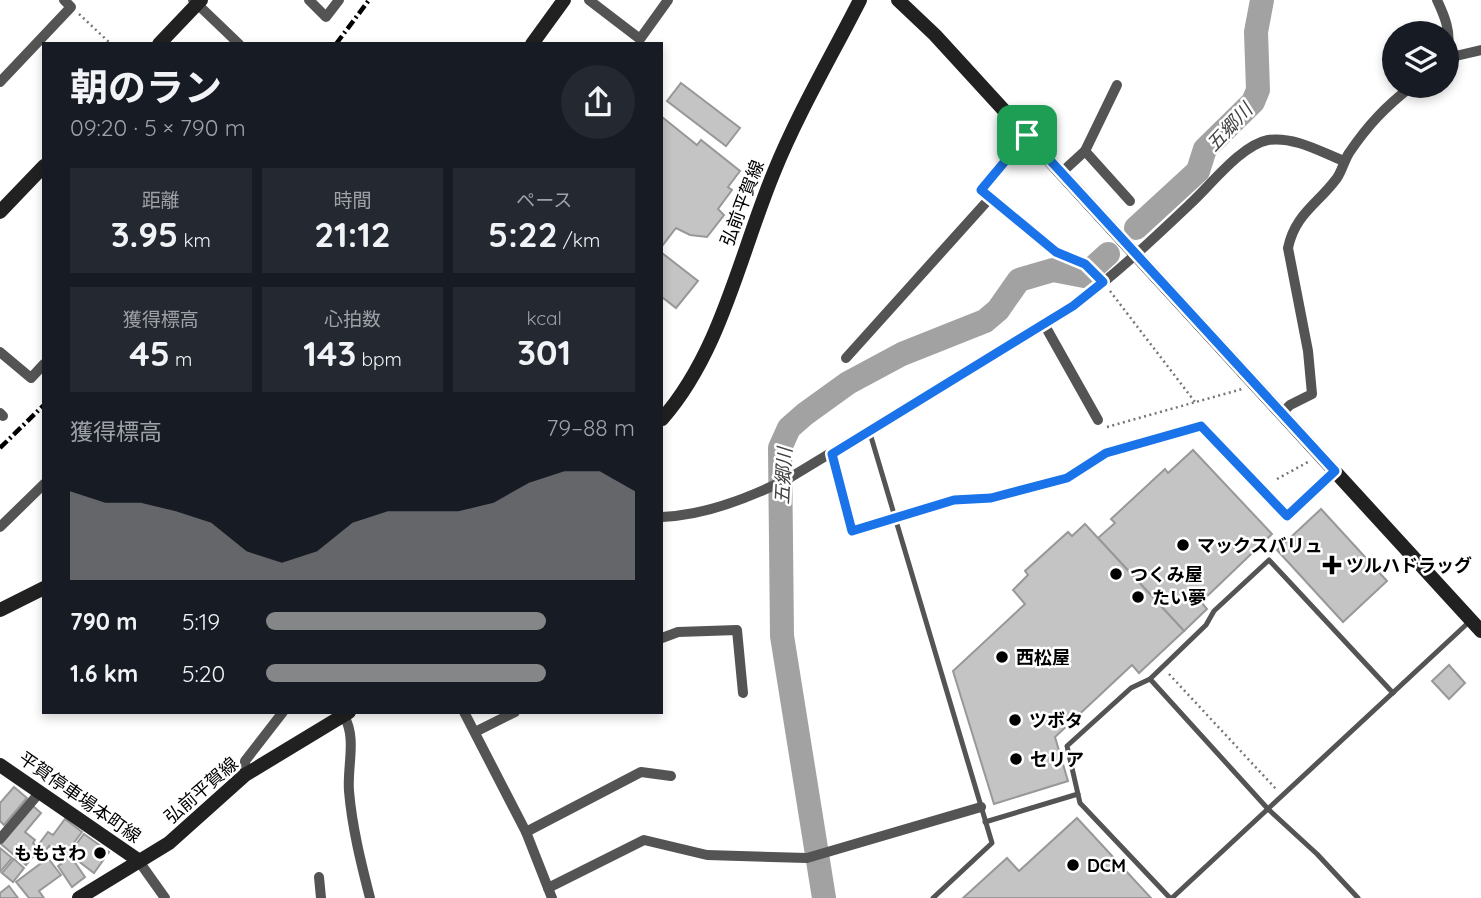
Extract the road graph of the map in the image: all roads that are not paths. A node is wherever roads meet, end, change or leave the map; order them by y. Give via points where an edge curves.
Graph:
1 (309, 0) edge
2 (339, 0) edge
3 (564, 0) edge
4 (589, 0) edge
5 (668, 0) edge
6 (860, 0) edge
7 (898, 0) edge
8 (1437, 0) edge
9 (197, 1) edge
10 (67, 3) edge
11 (1445, 21) edge
12 (161, 42) edge
13 (237, 42) edge
14 (533, 42) edge
15 (1481, 50) edge
16 (1459, 55) edge
17 (0, 82) edge
18 (1117, 85) dead end
19 (1397, 98) edge
20 (1045, 113) dead end
21 (1027, 135) junction
22 (1084, 150) junction
23 (1344, 161) junction
24 (42, 168) edge
25 (1061, 173) junction
26 (990, 198) junction
27 (1130, 201) dead end
28 (0, 212) edge
29 (1135, 253) junction
30 (1099, 279) junction
31 (1044, 324) junction
32 (0, 352) edge
33 (846, 358) dead end
34 (42, 366) edge
35 (1282, 413) junction
36 (663, 418) edge
37 (1098, 425) road end
38 (869, 430) junction
39 (832, 454) junction
40 (1335, 471) junction
41 (42, 486) edge
42 (663, 517) edge
43 (895, 518) junction
44 (0, 527) edge
45 (42, 590) edge
46 (0, 610) edge
47 (1476, 625) edge
48 (663, 638) edge
49 (1150, 679) junction
50 (743, 693) dead end
51 (1393, 693) junction
52 (281, 714) edge
53 (347, 714) edge
54 (465, 714) edge
55 (511, 714) edge
56 (475, 733) junction
57 (0, 765) edge
58 (246, 775) junction
59 (671, 776) dead end
60 (40, 792) junction
61 (1078, 794) junction
62 (981, 807) junction
63 (1268, 809) junction
64 (985, 822) junction
65 (526, 832) junction
66 (0, 839) edge
67 (138, 860) junction
68 (319, 877) dead end
69 (550, 893) edge
70 (79, 898) edge
71 (165, 898) edge
72 (321, 898) edge
73 (370, 898) edge
74 (933, 898) edge
75 (1171, 898) edge
76 (1358, 898) edge

1 - 2 street via 326,17
3 - 14 street
4 - 5 street via 640,38
6 - 36 street, 弘前平賀線 via 775,170 708,347
7 - 21 street
8 - 11 street
9 - 12 street
9 - 13 street
10 - 17 street
15 - 16 street
18 - 22 street
19 - 23 street via 1380,111
20 - 21 street
21 - 25 street
21 - 26 street via 981,190
22 - 25 street
22 - 27 street
23 - 29 street via 1296,143 1268,140 1256,144
23 - 35 street via 1339,176 1298,220 1291,236 1289,248 1312,394
24 - 28 street
25 - 29 street
26 - 30 street via 1056,252 1085,264
26 - 33 street
29 - 30 street
29 - 35 street
30 - 31 street via 1073,306
31 - 37 street
31 - 38 street
32 - 34 street via 31,378
35 - 40 street
38 - 39 street
38 - 43 lane
39 - 42 street via 775,485 704,510
39 - 43 lane via 852,531
40 - 43 lane via 1287,516 1201,426 1106,453 1067,478 991,498 954,500
40 - 47 street
41 - 44 street
43 - 62 lane
45 - 46 street
47 - 51 lane
48 - 50 street via 678,632 737,630
49 - 51 lane via 1269,560
49 - 61 lane via 1131,688 1067,746
49 - 63 lane
51 - 63 lane
52 - 58 street via 245,761
53 - 58 street, 弘前平賀線
53 - 73 street via 351,728 349,790
54 - 56 street
55 - 56 street
56 - 65 street
57 - 60 street, 平賀停車場本町線
58 - 67 street, 弘前平賀線 via 169,843
59 - 65 street via 641,772
60 - 66 street
60 - 67 street, 平賀停車場本町線
61 - 64 lane
61 - 75 lane via 1080,803
62 - 64 lane
62 - 69 street via 807,858 707,855 644,840
63 - 75 lane
63 - 76 lane
64 - 74 lane via 992,843
65 - 69 street
67 - 70 street, 弘前平賀線
67 - 71 street
68 - 72 street

